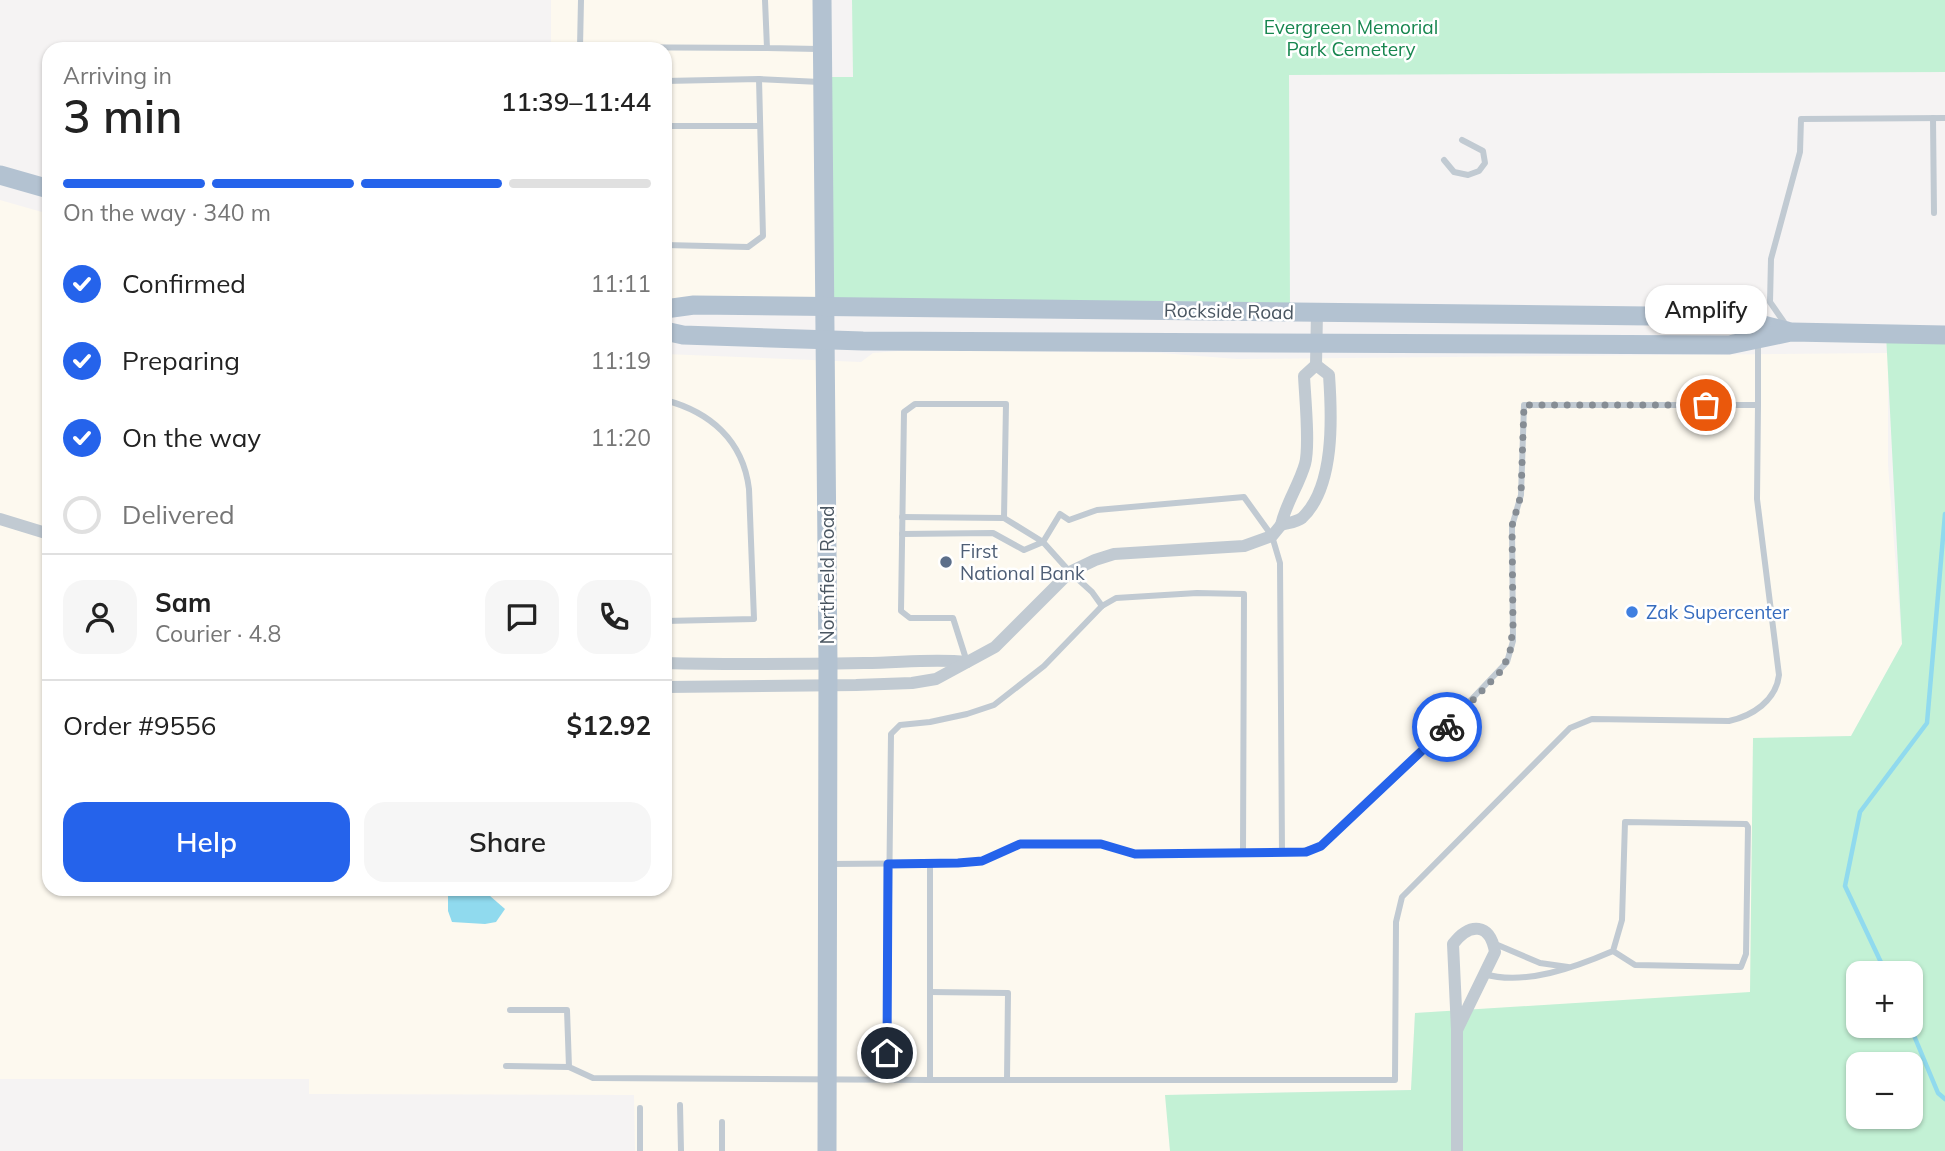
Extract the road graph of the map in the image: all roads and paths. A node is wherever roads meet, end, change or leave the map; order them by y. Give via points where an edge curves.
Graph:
1 (581, 0) edge
2 (765, 0) edge
3 (822, 0) edge
4 (580, 42) edge
5 (672, 47) edge
6 (767, 48) junction
7 (822, 49) junction
8 (760, 79) junction
9 (672, 81) edge
10 (823, 82) junction
11 (1933, 118) junction
12 (1945, 118) edge
13 (672, 126) edge
14 (760, 126) junction
15 (1462, 140) dead end
16 (1444, 160) dead end
17 (0, 175) edge
18 (42, 188) edge
19 (1934, 214) dead end
20 (672, 245) edge
21 (672, 308) edge
22 (826, 308) junction
23 (1317, 312) junction
24 (1791, 332) junction
25 (672, 333) edge
26 (1945, 335) edge
27 (1758, 339) junction
28 (826, 340) junction
29 (1317, 342) junction
30 (1316, 365) junction
31 (672, 403) edge
32 (1758, 405) junction
33 (902, 517) junction
34 (1004, 518) junction
35 (0, 519) edge
36 (1282, 525) junction
37 (42, 532) edge
38 (902, 534) junction
39 (1272, 536) junction
40 (1043, 542) junction
41 (1070, 572) junction
42 (1102, 606) junction
43 (672, 621) edge
44 (967, 662) junction
45 (672, 663) edge
46 (828, 664) junction
47 (828, 686) junction
48 (672, 687) edge
49 (1282, 853) junction
50 (1243, 854) junction
51 (828, 864) junction
52 (888, 864) junction
53 (930, 864) junction
54 (1493, 943) junction
55 (1613, 951) junction
56 (1573, 968) junction
57 (1484, 974) junction
58 (930, 992) junction
59 (510, 1010) dead end
60 (1457, 1030) junction
61 (506, 1066) dead end
62 (569, 1067) junction
63 (827, 1080) junction
64 (887, 1080) junction
65 (930, 1080) junction
66 (1007, 1080) junction
67 (680, 1105) dead end
68 (640, 1108) dead end
69 (722, 1122) dead end
70 (640, 1151) edge
71 (681, 1151) edge
72 (722, 1151) edge
73 (827, 1151) edge
74 (1457, 1151) edge

1 - 4 lane
2 - 6 lane
3 - 7 main road, Northfield Road
5 - 6 lane
6 - 7 lane
7 - 10 main road, Northfield Road
8 - 9 lane
8 - 10 lane
8 - 14 lane
10 - 22 main road, Northfield Road
11 - 12 lane
11 - 19 lane
11 - 24 lane via 1801,119 1800,152 1771,258 1770,302
13 - 14 lane
14 - 20 lane via 763,236 748,247
15 - 16 lane via 1483,151 1485,163 1479,171 1454,172
17 - 18 main road
21 - 22 main road, Rockside Road
22 - 23 main road, Rockside Road
22 - 28 main road, Northfield Road
23 - 24 main road, Rockside Road via 1732,317
23 - 29 street
24 - 26 main road, Rockside Road
24 - 27 main road, Rockside Road
25 - 28 main road, Rockside Road
27 - 29 main road, Rockside Road via 1728,345
27 - 32 lane
28 - 29 main road, Rockside Road
28 - 46 main road, Northfield Road
29 - 30 street
30 - 36 street via 1304,376 1306,461
30 - 36 street via 1329,376 1327,470 1300,520
31 - 43 lane via 704,414 720,428 747,476 754,619
32 - 49 lane via 1524,405 1521,495 1512,526 1513,641 1507,662 1414,760 1321,846
32 - 66 lane via 1757,499 1778,684 1763,705 1744,718 1729,721 1580,722 1402,897 1396,922 1395,1080
33 - 34 lane
33 - 34 lane via 904,412 915,404 1006,404
33 - 38 lane
34 - 40 lane
35 - 37 street
36 - 39 street
38 - 40 lane via 993,533 1024,550
38 - 44 lane via 901,611 910,618 953,618
39 - 40 lane via 1244,497 1097,510 1069,520 1060,514
39 - 41 street via 1244,546 1114,554
39 - 49 lane via 1280,563
40 - 41 lane
41 - 42 lane
41 - 44 street via 995,647
42 - 50 lane via 1116,598 1152,594 1244,594
42 - 52 lane via 1044,666 994,705 900,725 891,734
44 - 46 street
44 - 47 street via 936,679
45 - 46 street
46 - 47 main road, Northfield Road
47 - 48 street
47 - 51 main road, Northfield Road
49 - 50 lane
50 - 53 lane via 1135,854 1101,844 1020,844 982,861
51 - 52 lane
51 - 63 main road, Northfield Road
52 - 53 lane
52 - 64 lane
53 - 58 lane
54 - 56 lane via 1540,963
54 - 57 street via 1495,952
54 - 60 street via 1487,932 1468,929 1453,944
55 - 55 lane via 1622,920 1625,822 1746,824 1746,954 1741,967 1635,965
55 - 56 lane
56 - 57 lane via 1498,978
57 - 60 street
58 - 65 lane
58 - 66 lane via 1008,993
59 - 62 lane via 567,1010
60 - 74 street
61 - 62 lane
62 - 63 lane via 593,1078
63 - 64 lane
63 - 73 main road, Northfield Road
64 - 65 lane
65 - 66 lane
67 - 71 lane
68 - 70 lane
69 - 72 lane

